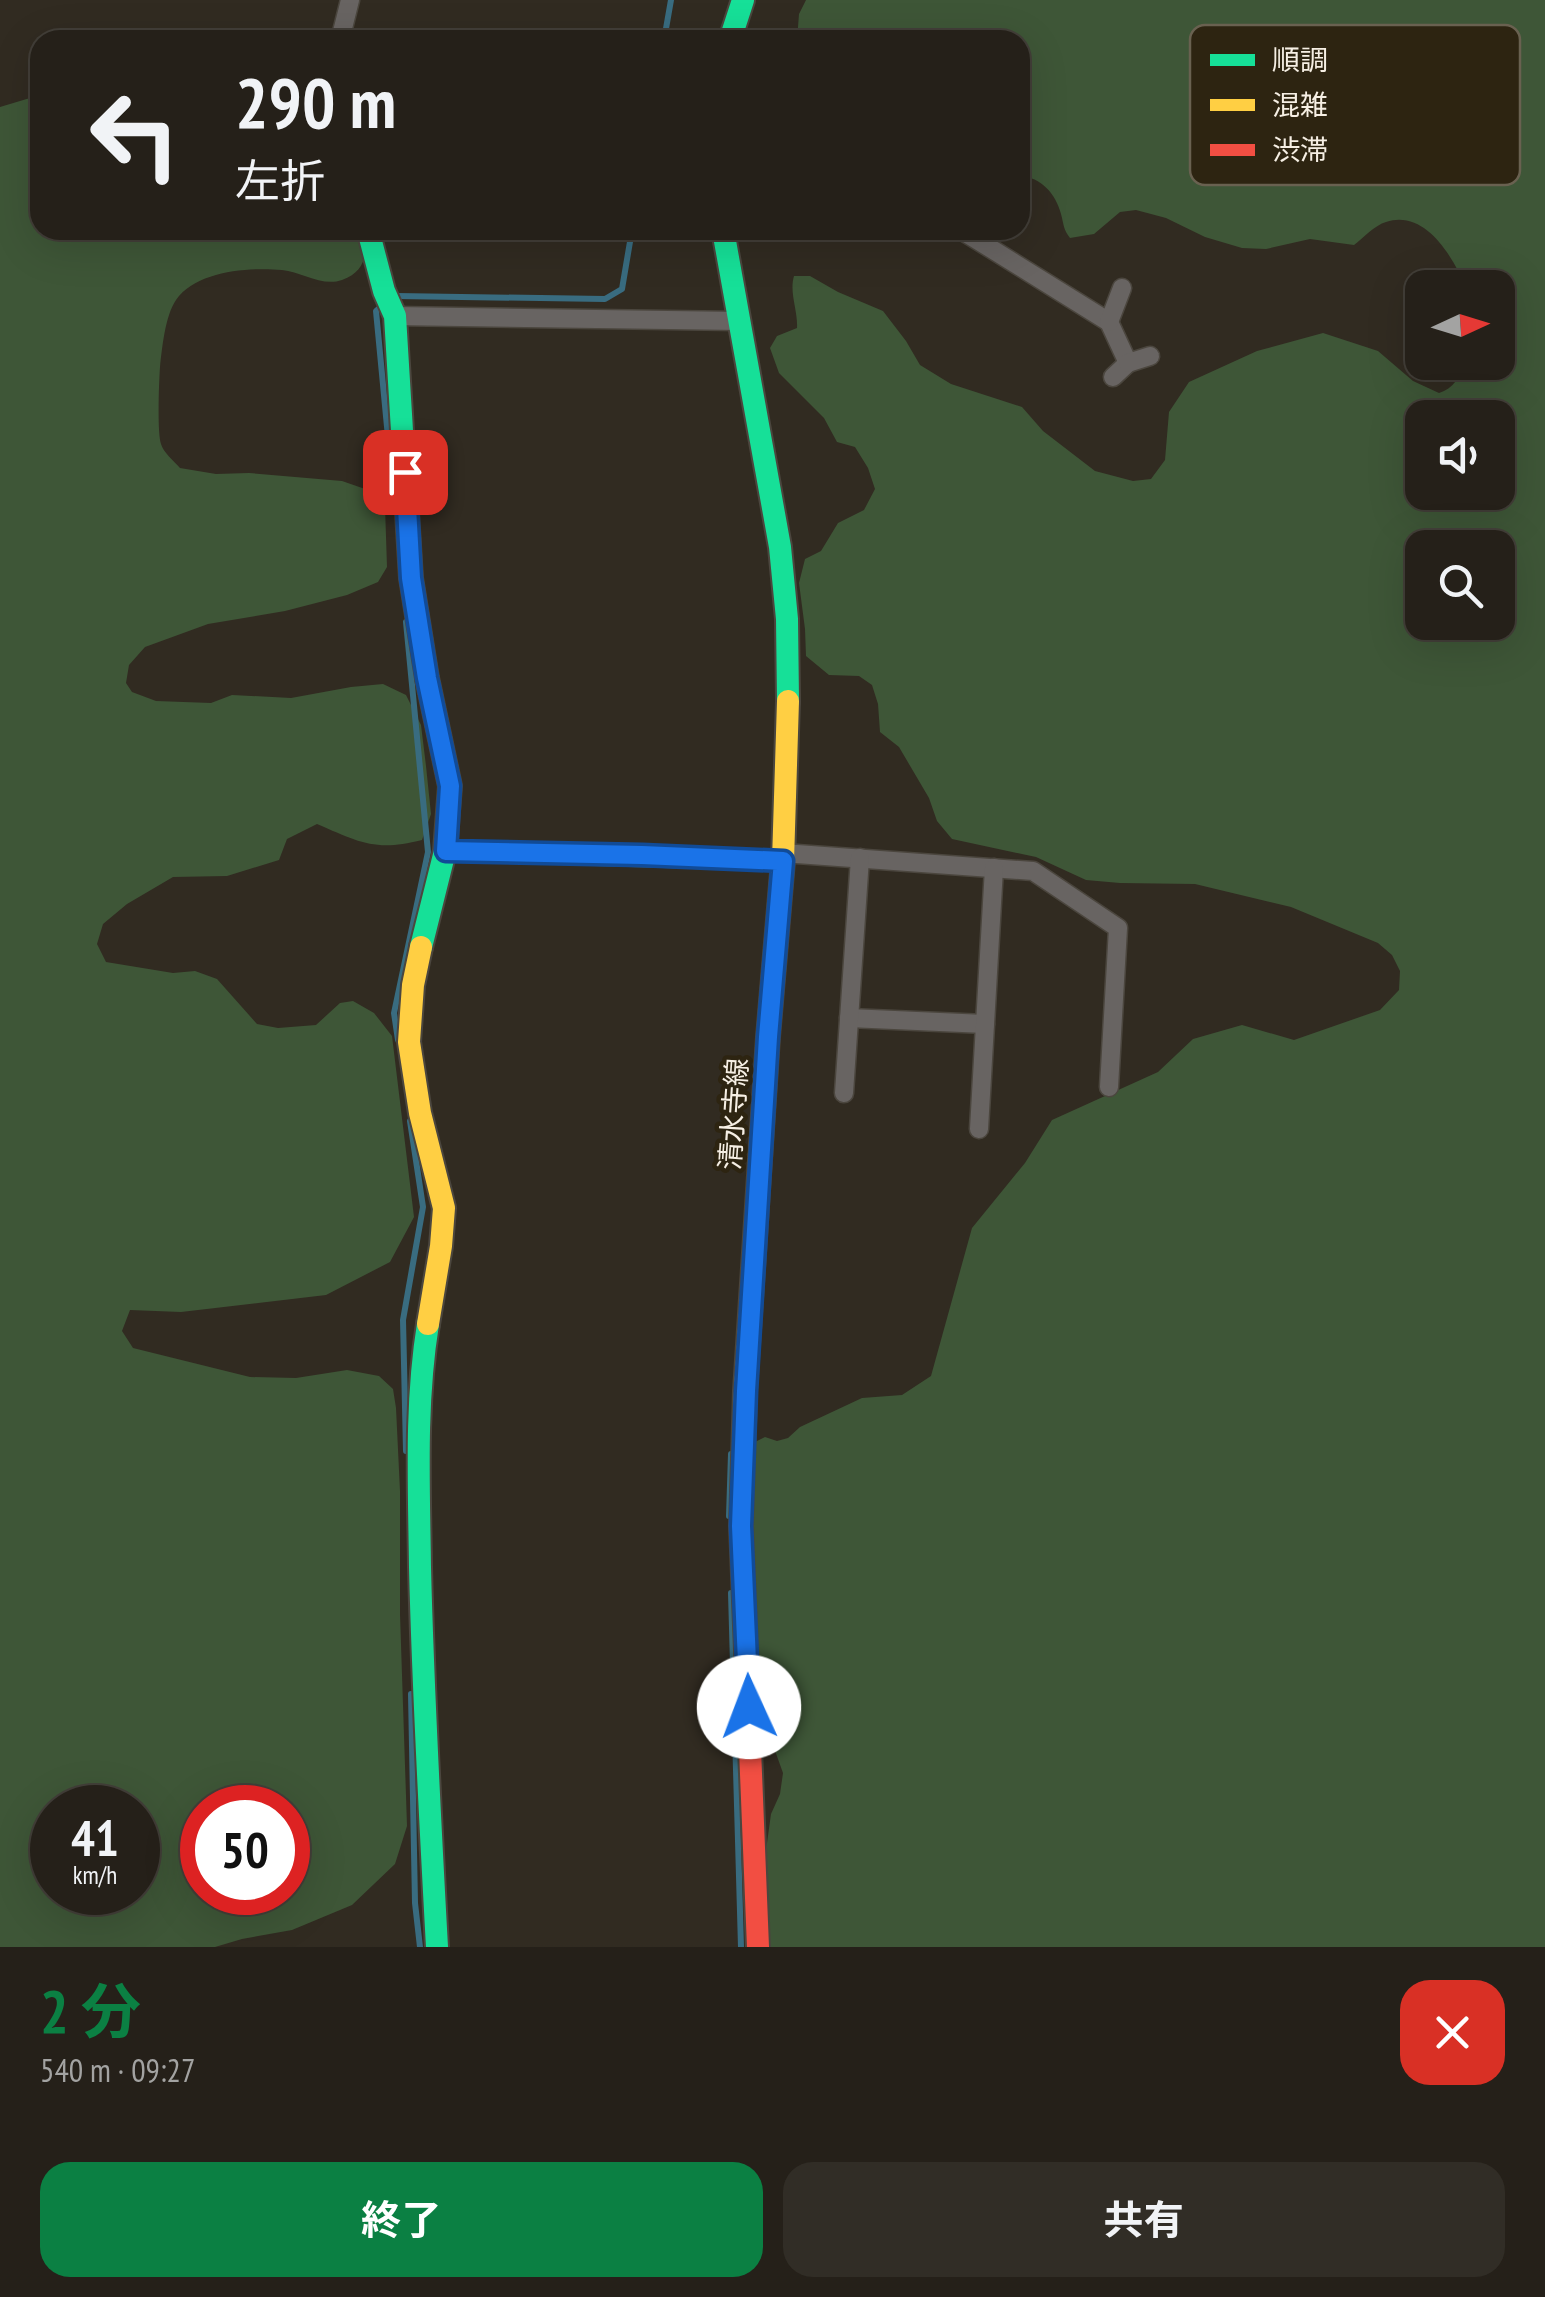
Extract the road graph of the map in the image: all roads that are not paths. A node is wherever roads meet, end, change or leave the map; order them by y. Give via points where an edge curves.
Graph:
1 (350, 0) edge
2 (742, 0) edge
3 (342, 30) edge
4 (733, 30) edge
5 (371, 240) edge
6 (725, 240) edge
7 (977, 240) edge
8 (1122, 288) dead end
9 (395, 316) junction
10 (739, 321) junction
11 (1109, 322) junction
12 (1150, 356) dead end
13 (1128, 363) junction
14 (1112, 377) dead end
15 (446, 851) junction
16 (783, 857) junction
17 (860, 858) junction
18 (994, 868) junction
19 (849, 1018) junction
20 (984, 1024) junction
21 (1109, 1088) dead end
22 (844, 1094) dead end
23 (978, 1128) dead end
24 (436, 1947) edge
25 (758, 1947) edge

1 - 3 street
2 - 4 main road
5 - 9 main road
6 - 10 main road, 清水寺線
7 - 11 street
8 - 11 street
9 - 10 street
9 - 15 main road via 411,578 450,786
10 - 16 main road, 清水寺線 via 788,619
11 - 13 street
12 - 13 street
13 - 14 street
15 - 16 street
15 - 24 main road via 413,985 409,1042 444,1208 420,1389 418,1458
16 - 17 street
16 - 25 main road, 清水寺線 via 741,1526
17 - 18 street
17 - 19 street
18 - 20 street
18 - 21 street via 1033,871 1118,928
19 - 20 street
19 - 22 street
20 - 23 street

